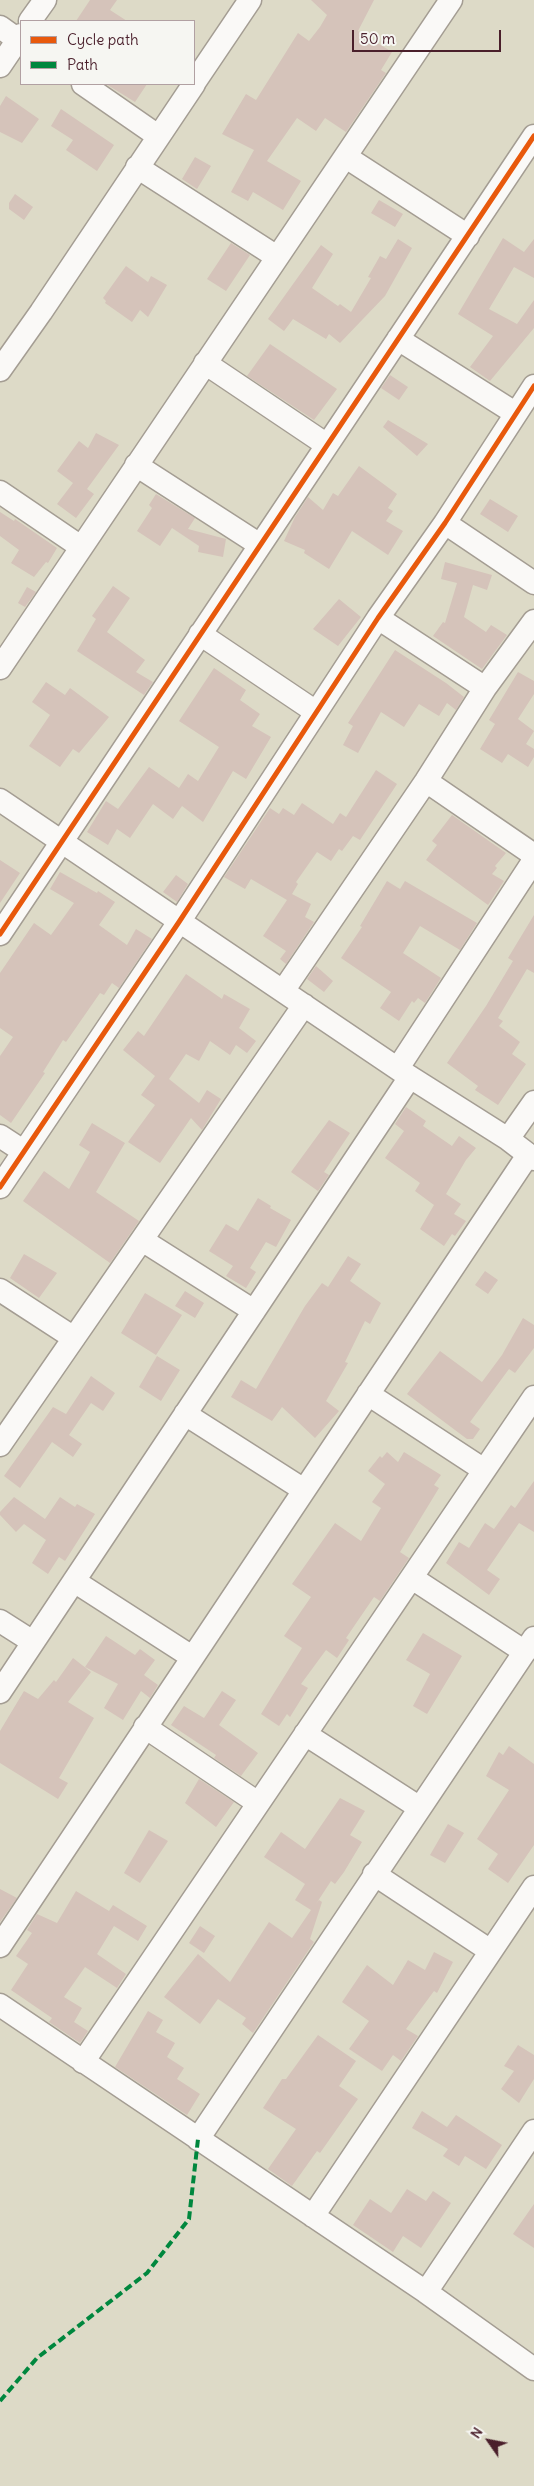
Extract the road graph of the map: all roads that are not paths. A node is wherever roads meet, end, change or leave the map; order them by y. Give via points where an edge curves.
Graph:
1 (45, 0) edge
2 (250, 0) edge
3 (451, 0) edge
4 (29, 20) edge
5 (18, 33) edge
6 (0, 66) edge
7 (195, 82) edge
8 (84, 85) edge
9 (193, 85) edge
10 (158, 136) junction
11 (534, 136) edge
12 (346, 157) junction
13 (138, 167) junction
14 (468, 236) junction
15 (277, 256) junction
16 (398, 339) junction
17 (3, 358) edge
18 (205, 363) junction
19 (534, 386) edge
20 (515, 413) junction
21 (327, 445) junction
22 (136, 465) junction
23 (0, 492) edge
24 (445, 523) junction
25 (260, 545) junction
26 (81, 547) junction
27 (534, 583) edge
28 (378, 618) junction
29 (534, 621) edge
30 (200, 634) junction
31 (0, 668) edge
32 (485, 688) junction
33 (316, 712) junction
34 (426, 781) junction
35 (0, 800) edge
36 (61, 843) junction
37 (534, 855) edge
38 (534, 860) edge
39 (179, 922) junction
40 (0, 934) edge
41 (283, 991) junction
42 (304, 1005) junction
43 (404, 1072) junction
44 (534, 1102) edge
45 (0, 1136) edge
46 (508, 1139) junction
47 (23, 1151) junction
48 (531, 1157) edge
49 (0, 1187) edge
50 (142, 1240) junction
51 (0, 1290) edge
52 (254, 1311) junction
53 (74, 1338) junction
54 (368, 1394) junction
55 (534, 1397) edge
56 (186, 1414) junction
57 (0, 1445) edge
58 (484, 1470) junction
59 (304, 1490) junction
60 (412, 1578) junction
61 (74, 1581) junction
62 (0, 1621) edge
63 (33, 1642) junction
64 (530, 1645) edge
65 (192, 1657) junction
66 (0, 1692) edge
67 (145, 1727) junction
68 (306, 1734) junction
69 (258, 1803) junction
70 (420, 1808) junction
71 (374, 1874) junction
72 (534, 1888) edge
73 (0, 1946) edge
74 (489, 1950) junction
75 (0, 2005) edge
76 (83, 2062) junction
77 (534, 2131) edge
78 (198, 2139) junction
79 (313, 2216) junction
80 (426, 2292) junction
81 (534, 2369) edge

1 - 4 street
2 - 7 street
3 - 12 street
5 - 6 street
8 - 10 street
9 - 10 street
10 - 13 street
11 - 14 street
12 - 14 street
12 - 15 street
13 - 15 street
13 - 17 street
14 - 16 street
15 - 18 street
16 - 20 street
16 - 21 street
18 - 21 street
18 - 22 street
19 - 20 street
20 - 24 street
21 - 25 street
22 - 25 street
22 - 26 street
23 - 26 street
24 - 27 street
24 - 28 street
25 - 30 street
26 - 31 street
28 - 32 street
28 - 33 street
29 - 32 street
30 - 33 street
30 - 36 street
32 - 34 street
33 - 39 street
34 - 37 street
34 - 41 street
35 - 36 street
36 - 39 street
36 - 40 street
38 - 43 street
39 - 41 street
39 - 47 street
41 - 42 street
42 - 43 street
42 - 50 street
43 - 46 street
43 - 52 street
44 - 46 street
45 - 47 street
46 - 48 street
47 - 49 street
48 - 54 street
50 - 52 street
50 - 53 street
51 - 53 street
52 - 56 street
53 - 57 street
54 - 58 street
54 - 59 street
55 - 58 street
56 - 59 street
56 - 61 street
58 - 60 street
59 - 65 street
60 - 64 street
60 - 68 street
61 - 63 street
61 - 65 street
62 - 63 street
63 - 66 street
64 - 70 street
65 - 67 street
67 - 69 street
67 - 73 street
68 - 69 street
68 - 70 street
69 - 76 street
70 - 71 street
71 - 74 street
71 - 78 street
72 - 74 street
74 - 79 street
75 - 76 street
76 - 78 street
77 - 80 street
78 - 79 street
79 - 80 street
80 - 81 street

